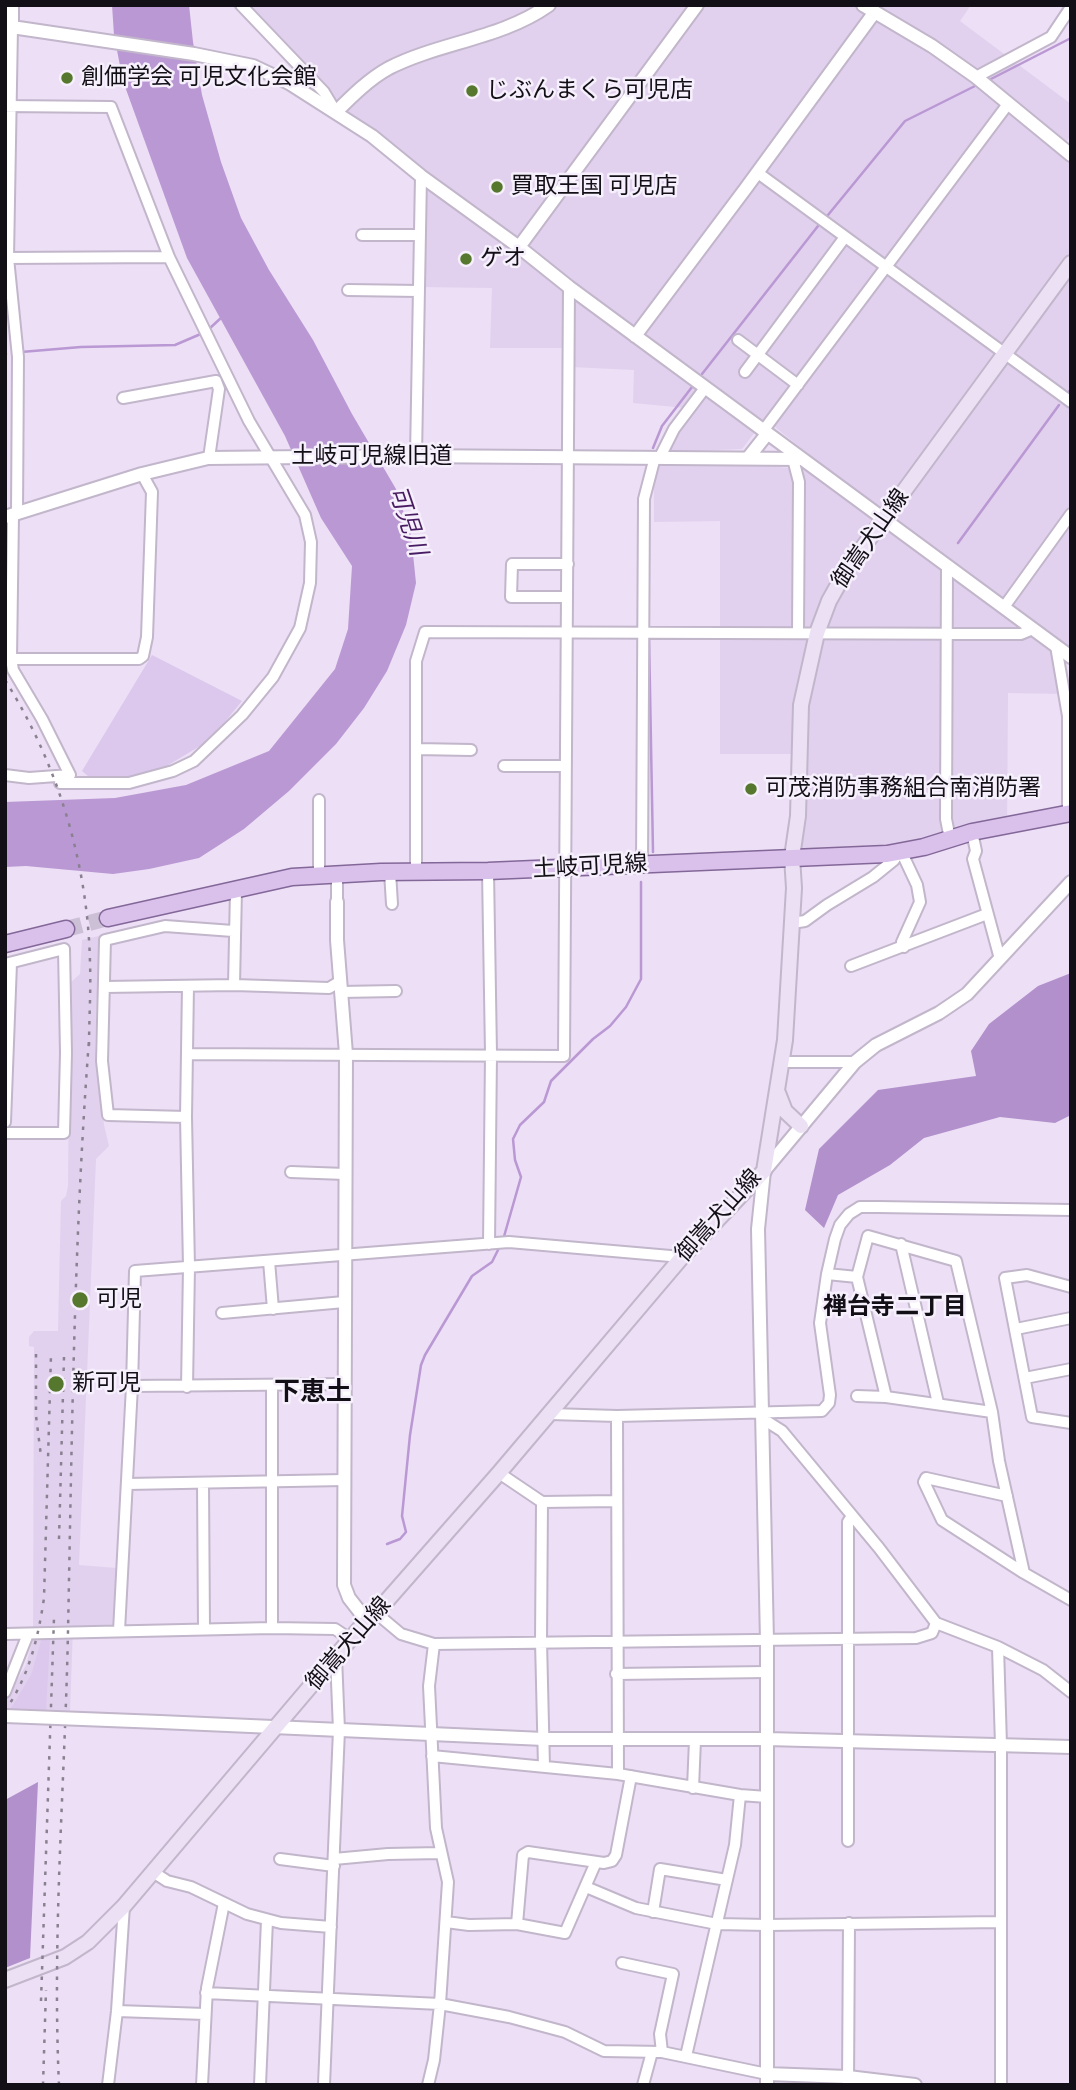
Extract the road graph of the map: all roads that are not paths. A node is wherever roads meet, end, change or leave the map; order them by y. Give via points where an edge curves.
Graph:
1 (12, 5) edge
2 (241, 5) edge
3 (549, 5) edge
4 (697, 5) edge
5 (1071, 8) edge
6 (876, 10) edge
7 (9, 26) edge
8 (976, 77) junction
9 (1008, 103) junction
10 (8, 106) edge
11 (335, 112) junction
12 (1071, 155) edge
13 (758, 173) junction
14 (421, 176) junction
15 (362, 235) dead end
16 (420, 235) junction
17 (845, 237) junction
18 (519, 247) junction
19 (169, 257) junction
20 (7, 258) edge
21 (1071, 263) edge
22 (885, 267) junction
23 (569, 287) junction
24 (348, 290) dead end
25 (419, 291) junction
26 (635, 336) junction
27 (738, 340) dead end
28 (1004, 353) junction
29 (758, 355) junction
30 (745, 372) dead end
31 (797, 385) junction
32 (705, 388) junction
33 (123, 398) dead end
34 (1071, 402) edge
35 (765, 432) junction
36 (412, 456) junction
37 (270, 457) junction
38 (566, 457) junction
39 (657, 457) junction
40 (209, 458) junction
41 (748, 458) junction
42 (798, 459) junction
43 (142, 474) junction
44 (1071, 514) edge
45 (12, 515) edge
46 (884, 519) junction
47 (568, 564) junction
48 (947, 566) junction
49 (567, 597) junction
50 (1004, 607) junction
51 (1033, 629) junction
52 (567, 631) junction
53 (643, 631) junction
54 (798, 632) junction
55 (817, 633) junction
56 (947, 633) junction
57 (1056, 646) junction
58 (1071, 657) edge
59 (10, 659) junction
60 (416, 749) junction
61 (471, 750) dead end
62 (504, 766) dead end
63 (565, 766) junction
64 (5, 775) edge
65 (60, 783) dead end
66 (319, 800) dead end
67 (1070, 813) edge
68 (972, 832) junction
69 (950, 839) junction
70 (901, 851) junction
71 (792, 858) junction
72 (642, 865) junction
73 (566, 868) junction
74 (390, 872) junction
75 (416, 872) junction
76 (488, 872) junction
77 (337, 874) junction
78 (319, 876) junction
79 (1071, 882) edge
80 (236, 890) junction
81 (337, 902) joint
82 (392, 904) dead end
83 (987, 914) junction
84 (108, 918) tunnel mouth
85 (792, 923) junction
86 (66, 929) tunnel mouth
87 (233, 931) junction
88 (5, 944) edge
89 (904, 947) junction
90 (1000, 959) junction
91 (8, 963) edge
92 (852, 966) dead end
93 (234, 985) junction
94 (188, 986) junction
95 (340, 987) junction
96 (105, 988) junction
97 (396, 991) dead end
98 (188, 1054) junction
99 (346, 1054) junction
100 (491, 1054) junction
101 (783, 1062) junction
102 (855, 1062) junction
103 (778, 1091) junction
104 (186, 1116) junction
105 (5, 1122) edge
106 (801, 1126) junction
107 (5, 1133) edge
108 (764, 1171) junction
109 (291, 1172) dead end
110 (345, 1174) junction
111 (1071, 1210) edge
112 (489, 1244) junction
113 (901, 1244) junction
114 (344, 1255) junction
115 (682, 1257) junction
116 (269, 1261) junction
117 (189, 1267) junction
118 (827, 1275) junction
119 (857, 1277) junction
120 (1071, 1287) edge
121 (344, 1303) junction
122 (273, 1309) junction
123 (222, 1313) dead end
124 (1071, 1318) edge
125 (1016, 1329) junction
126 (1071, 1369) edge
127 (1025, 1378) junction
128 (344, 1384) junction
129 (132, 1386) junction
130 (272, 1386) junction
131 (187, 1387) junction
132 (856, 1396) dead end
133 (886, 1396) junction
134 (938, 1403) junction
135 (992, 1412) junction
136 (550, 1413) junction
137 (617, 1416) junction
138 (763, 1416) junction
139 (1071, 1423) edge
140 (499, 1473) junction
141 (344, 1480) junction
142 (272, 1483) junction
143 (127, 1484) junction
144 (203, 1484) junction
145 (1007, 1496) junction
146 (617, 1501) junction
147 (542, 1502) junction
148 (852, 1516) junction
149 (1024, 1573) junction
150 (1071, 1600) edge
151 (371, 1617) junction
152 (936, 1623) junction
153 (272, 1628) junction
154 (204, 1629) junction
155 (119, 1631) junction
156 (5, 1634) edge
157 (28, 1634) junction
158 (350, 1639) junction
159 (848, 1639) junction
160 (541, 1641) junction
161 (617, 1641) junction
162 (767, 1641) junction
163 (434, 1644) junction
164 (999, 1647) junction
165 (335, 1657) junction
166 (767, 1672) junction
167 (616, 1674) junction
168 (5, 1692) edge
169 (1071, 1692) edge
170 (5, 1716) edge
171 (277, 1727) junction
172 (339, 1730) junction
173 (431, 1734) junction
174 (544, 1739) junction
175 (618, 1740) junction
176 (695, 1740) junction
177 (767, 1740) junction
178 (848, 1741) junction
179 (1001, 1745) junction
180 (1071, 1747) edge
181 (432, 1756) junction
182 (544, 1767) junction
183 (618, 1774) junction
184 (631, 1776) junction
185 (693, 1788) junction
186 (740, 1795) junction
187 (767, 1797) junction
188 (848, 1841) dead end
189 (440, 1853) junction
190 (280, 1859) dead end
191 (596, 1862) junction
192 (334, 1863) junction
193 (153, 1872) junction
194 (727, 1880) junction
195 (586, 1887) junction
196 (225, 1903) junction
197 (124, 1906) junction
198 (653, 1912) junction
199 (267, 1920) junction
200 (446, 1922) junction
201 (1001, 1922) junction
202 (849, 1923) junction
203 (517, 1924) junction
204 (717, 1924) junction
205 (767, 1925) junction
206 (331, 1927) junction
207 (622, 1963) dead end
208 (5, 1980) edge
209 (206, 1993) junction
210 (264, 1996) junction
211 (328, 2000) junction
212 (440, 2004) junction
213 (117, 2011) junction
214 (205, 2014) junction
215 (657, 2052) junction
216 (686, 2056) junction
217 (767, 2079) edge
218 (848, 2081) edge
219 (108, 2085) edge
220 (202, 2085) edge
221 (260, 2085) edge
222 (324, 2085) edge
223 (428, 2085) edge
224 (643, 2085) edge
225 (915, 2085) edge
226 (1001, 2085) edge

1 - 7 street
2 - 11 street via 324,92
3 - 11 street via 518,23 388,68
4 - 18 street
5 - 8 street via 1051,37
6 - 8 street
6 - 13 street
7 - 10 street
7 - 11 street via 253,66
8 - 9 street
9 - 12 street
9 - 22 street
10 - 19 street via 111,107
10 - 20 street
11 - 14 street
13 - 17 street
13 - 26 street
14 - 16 street
14 - 18 street
15 - 16 street
16 - 25 street
17 - 22 street
17 - 29 street
18 - 23 street
19 - 20 street
19 - 37 street
20 - 45 street via 18,357
21 - 28 main road, 御嵩犬山線
22 - 28 street
22 - 31 street
23 - 26 street
23 - 38 street
24 - 25 street
25 - 36 street
26 - 32 street
27 - 29 street
28 - 34 street
28 - 46 main road, 御嵩犬山線
29 - 30 street
29 - 31 street
31 - 35 street
32 - 35 street
32 - 39 street
33 - 40 street via 216,381 219,389
35 - 41 street
35 - 42 street
36 - 37 street, 土岐可児線旧道
36 - 38 street, 土岐可児線旧道
37 - 40 street, 土岐可児線旧道
37 - 65 street via 305,515 311,542 310,583 300,628 273,677 194,761 129,783
38 - 39 street, 土岐可児線旧道
38 - 47 street
39 - 41 street, 土岐可児線旧道
39 - 53 street via 644,499
40 - 43 street, 土岐可児線旧道
41 - 42 street, 土岐可児線旧道
42 - 46 street
42 - 54 street
43 - 45 street, 土岐可児線旧道
43 - 59 street via 152,492 143,656
44 - 50 street
45 - 59 street
46 - 48 street
46 - 55 main road, 御嵩犬山線 via 829,601
47 - 49 street
47 - 49 street via 512,564 511,597
48 - 50 street
48 - 56 street
49 - 52 street
50 - 51 street
51 - 56 street via 1021,634
51 - 57 street
52 - 53 street
52 - 60 street via 425,632 416,661
52 - 63 street
53 - 54 street
53 - 72 street
54 - 55 street
55 - 56 street
55 - 71 main road, 御嵩犬山線 via 801,705 798,816
56 - 69 street via 946,819
57 - 58 street
57 - 67 street via 1068,716
59 - 64 street via 70,775
60 - 61 street
60 - 75 street
62 - 63 street
63 - 73 street
66 - 78 street
67 - 68 main road, 土岐可児線
68 - 69 main road, 土岐可児線
68 - 83 street via 973,859
69 - 70 main road, 土岐可児線
70 - 71 main road, 土岐可児線
70 - 85 street via 873,877 805,921
70 - 89 street via 920,902 902,942
71 - 72 main road, 土岐可児線
71 - 85 main road, 御嵩犬山線
72 - 73 main road, 土岐可児線
73 - 76 main road, 土岐可児線
73 - 100 street via 564,1056
74 - 75 main road, 土岐可児線
74 - 77 main road, 土岐可児線
74 - 82 street
75 - 76 main road, 土岐可児線
76 - 100 street
77 - 78 main road, 土岐可児線
77 - 81 street
78 - 80 main road, 土岐可児線 via 292,877
79 - 90 street
80 - 84 main road, 土岐可児線
80 - 87 street
81 - 95 street
83 - 89 street
83 - 90 street
85 - 101 main road, 御嵩犬山線
86 - 88 main road
87 - 93 street
87 - 96 street via 165,926 105,940
89 - 92 street
90 - 102 street via 967,994 876,1045
91 - 105 street
91 - 107 street via 64,949 66,1053 64,1133
93 - 94 street
93 - 95 street
94 - 96 street
94 - 98 street
95 - 97 street
95 - 99 street
96 - 104 street via 102,1061 108,1115
98 - 99 street
98 - 104 street
99 - 100 street
99 - 110 street
100 - 112 street
101 - 102 street
101 - 103 main road, 御嵩犬山線
102 - 106 street
103 - 106 main road via 785,1111
103 - 108 main road, 御嵩犬山線
104 - 117 street
106 - 108 street
108 - 115 main road, 御嵩犬山線
108 - 138 street via 758,1229
109 - 110 street
110 - 114 street
111 - 118 street via 860,1207 840,1225
112 - 114 street
112 - 115 street
113 - 119 street via 868,1236
113 - 134 street
113 - 135 street via 956,1261
114 - 116 street
114 - 121 street
115 - 136 main road, 御嵩犬山線
116 - 117 street
116 - 122 street
117 - 129 street via 135,1271
117 - 131 street
118 - 119 street
118 - 138 street via 820,1323 829,1403 822,1411
119 - 133 street
120 - 125 street via 1027,1275 1005,1278
121 - 122 street
121 - 128 street
122 - 123 street
124 - 125 street
125 - 127 street
126 - 127 street
127 - 139 street via 1032,1417
128 - 130 street
128 - 141 street
129 - 131 street
129 - 143 street
130 - 131 street
130 - 142 street
132 - 133 street
133 - 134 street
134 - 135 street
135 - 145 street
136 - 137 street
136 - 140 main road, 御嵩犬山線
137 - 138 street
137 - 146 street
138 - 148 street via 782,1431
138 - 162 street
140 - 147 street
140 - 151 main road, 御嵩犬山線
141 - 142 street
141 - 151 street via 344,1585 349,1598
142 - 144 street
142 - 153 street
143 - 144 street
143 - 155 street
144 - 154 street
145 - 149 street
145 - 149 street via 926,1478 924,1482 942,1520
146 - 147 street
146 - 161 street
147 - 160 street
148 - 152 street
148 - 159 street via 848,1522
149 - 150 street
151 - 158 main road, 御嵩犬山線
151 - 163 street via 401,1634
152 - 159 street via 932,1633 916,1638
152 - 164 street
153 - 154 street
153 - 158 street via 335,1629
154 - 155 street
155 - 157 street
156 - 157 street
157 - 168 street
158 - 165 main road, 御嵩犬山線
159 - 162 street
159 - 178 street
160 - 161 street
160 - 163 street
160 - 174 street
161 - 162 street
161 - 167 street
162 - 166 street
163 - 173 street via 429,1686
164 - 169 street via 1043,1670
164 - 179 street
165 - 171 main road, 御嵩犬山線
165 - 172 street
166 - 167 street
166 - 177 street
167 - 175 street
170 - 171 street, bridge
171 - 172 street
171 - 193 main road, 御嵩犬山線
172 - 173 street
172 - 192 street
173 - 174 street
173 - 181 street
174 - 175 street
174 - 182 street
175 - 176 street
175 - 183 street
176 - 177 street
176 - 185 street
177 - 178 street
177 - 187 street
178 - 179 street
178 - 188 street
179 - 180 street
179 - 201 street
181 - 182 street
181 - 189 street
182 - 183 street
183 - 184 street
184 - 185 street
184 - 191 street via 616,1855 612,1861
185 - 186 street
186 - 187 street
186 - 194 street
187 - 205 street
189 - 192 street via 388,1854
189 - 200 street via 448,1882
190 - 192 street
191 - 195 street
191 - 203 street via 523,1855
192 - 206 street
193 - 196 street
193 - 197 main road, 御嵩犬山線
194 - 198 street via 660,1869
194 - 204 street
195 - 198 street
195 - 203 street via 565,1933
196 - 199 street
196 - 209 street
197 - 208 main road, 御嵩犬山線 via 77,1950
197 - 213 street
198 - 204 street
199 - 206 street
199 - 210 street
200 - 203 street
200 - 212 street
201 - 202 street
201 - 226 street
202 - 205 street
202 - 218 street
204 - 205 street
204 - 216 street
205 - 217 street
206 - 211 street
207 - 215 street via 673,1974
209 - 210 street
209 - 214 street
210 - 211 street
210 - 221 street
211 - 212 street
211 - 222 street
212 - 215 street via 565,2032 604,2051
212 - 223 street
213 - 214 street
213 - 219 street
214 - 220 street
215 - 216 street
215 - 224 street
216 - 217 street
217 - 218 street
218 - 225 street

